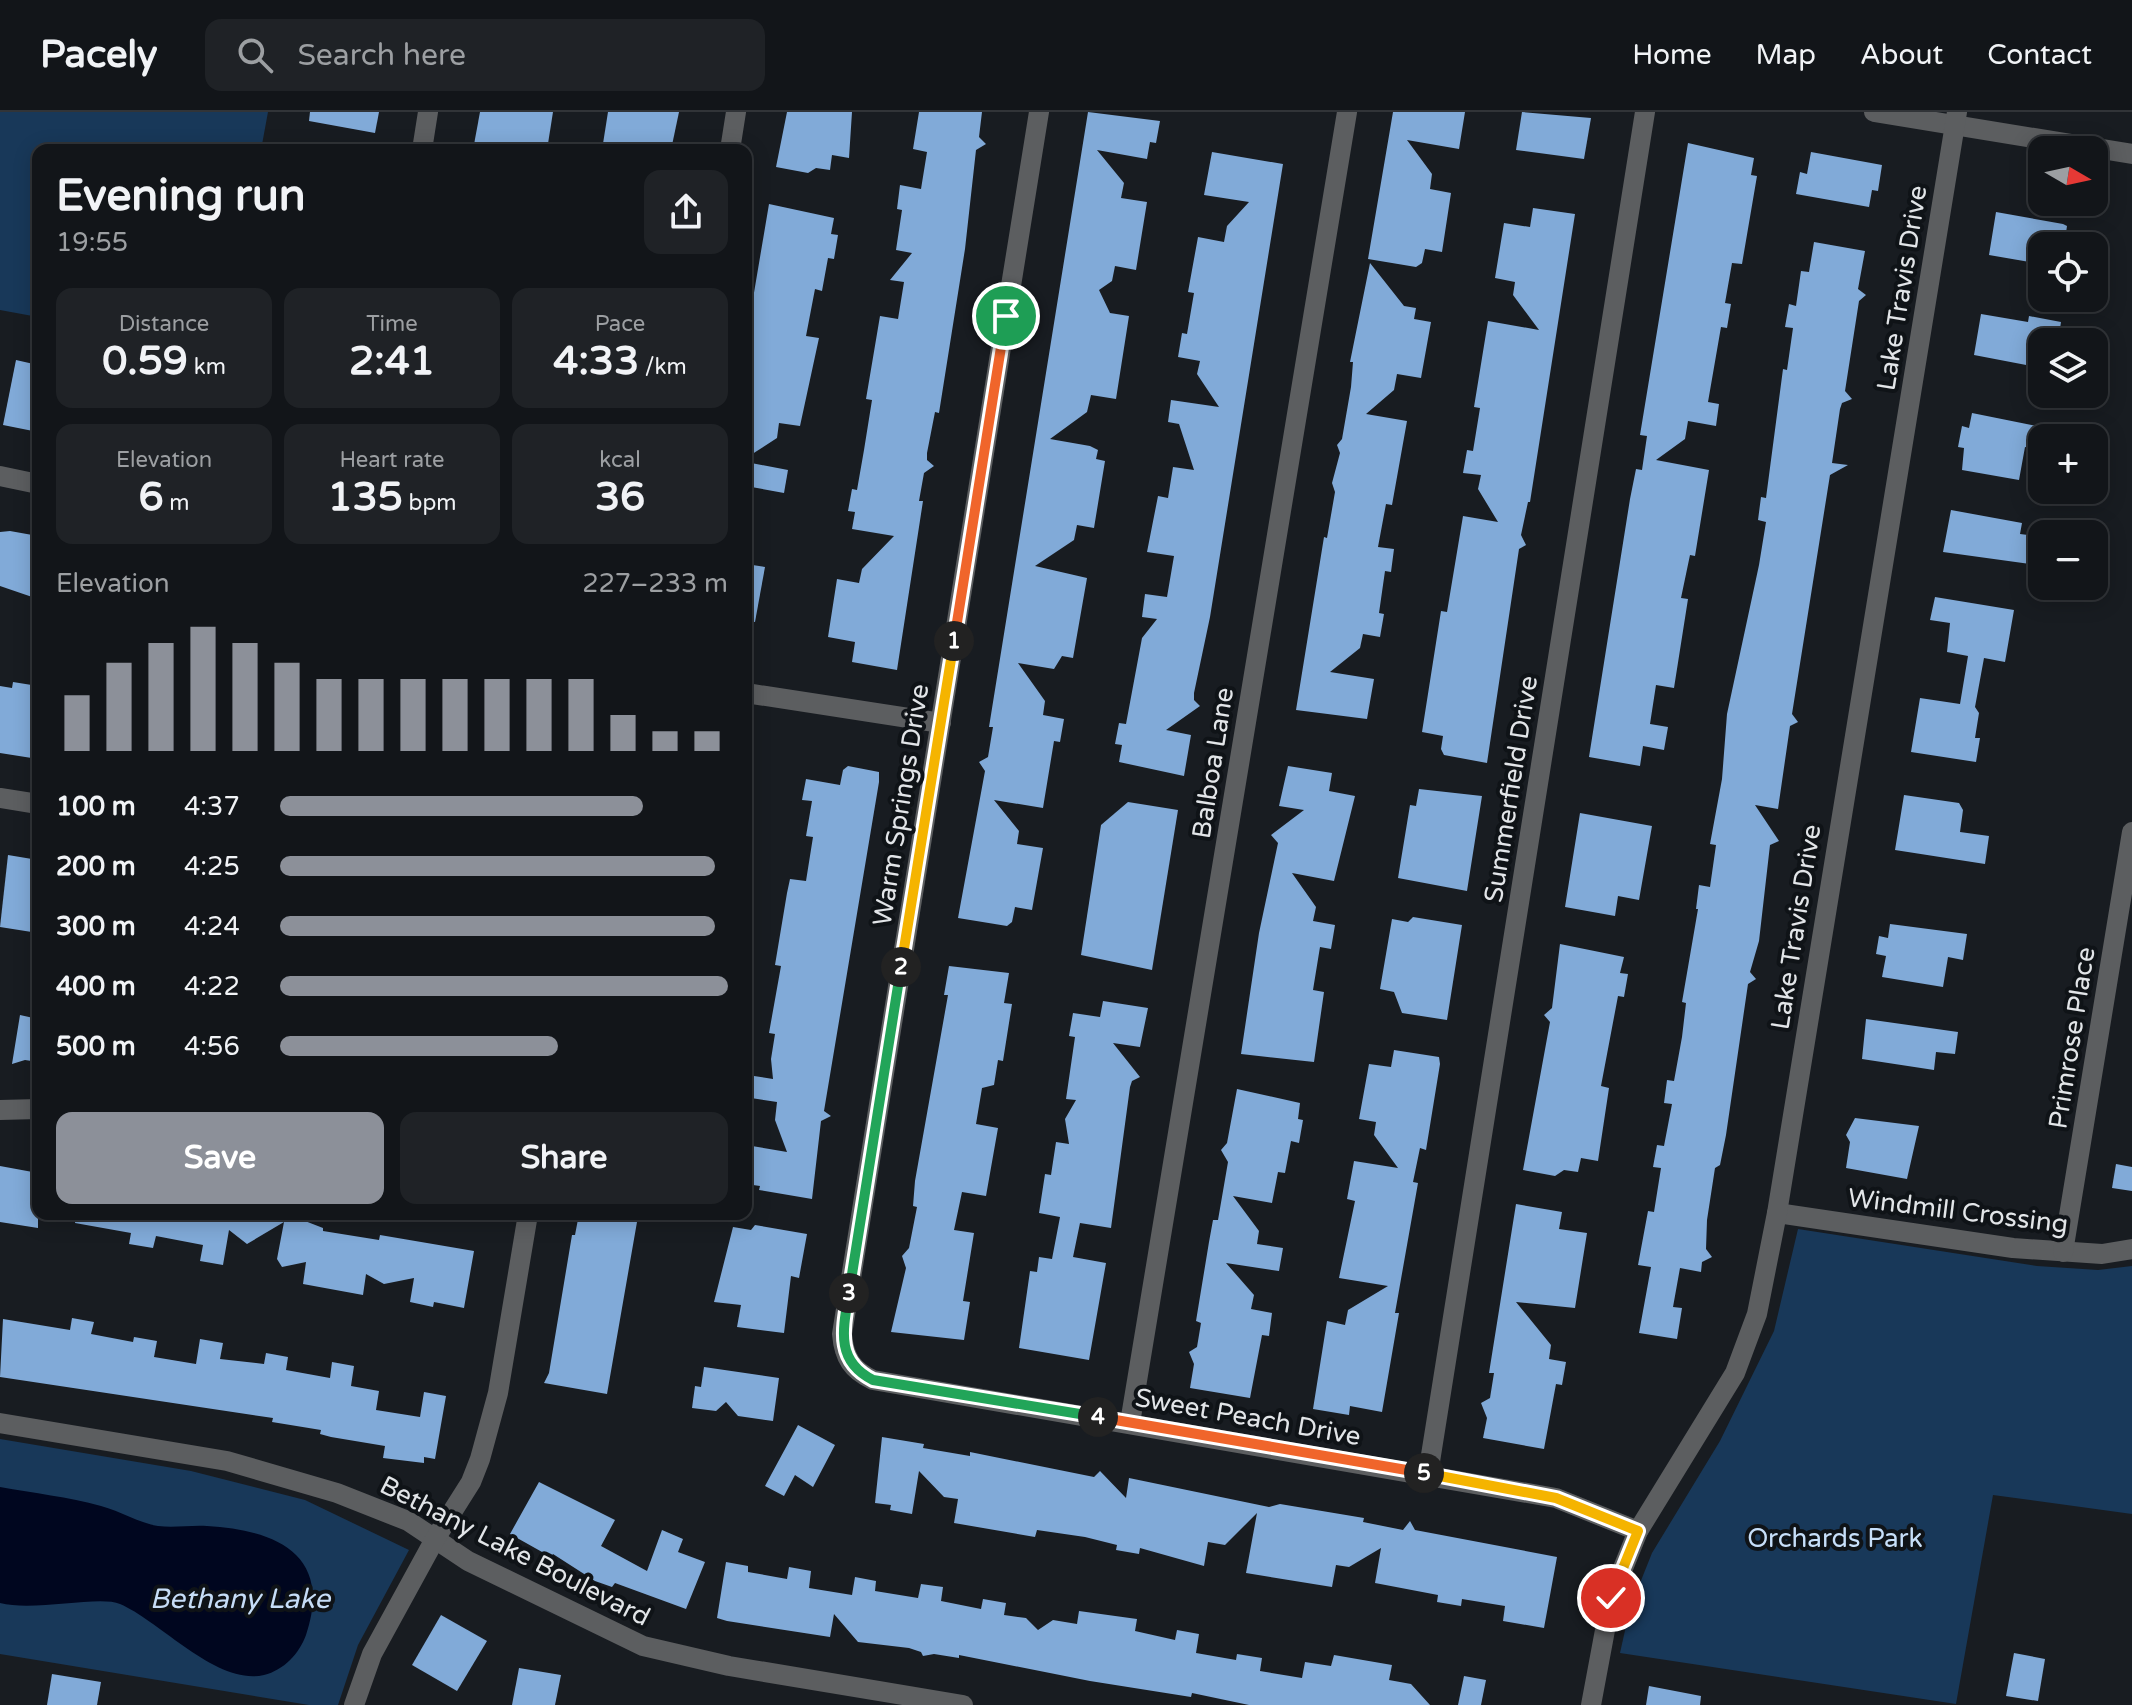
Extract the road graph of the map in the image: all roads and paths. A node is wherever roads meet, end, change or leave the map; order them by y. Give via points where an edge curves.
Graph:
1 (428, 112) edge
2 (736, 112) edge
3 (1039, 112) edge
4 (1347, 112) edge
5 (1645, 112) edge
6 (1874, 112) edge
7 (1956, 119) edge
8 (423, 144) edge
9 (731, 144) edge
10 (2132, 154) edge
11 (0, 476) edge
12 (32, 483) edge
13 (752, 694) edge
14 (941, 723) junction
15 (0, 798) edge
16 (32, 803) edge
17 (2132, 832) edge
18 (32, 1109) edge
19 (0, 1110) edge
20 (1777, 1213) junction
21 (527, 1220) edge
22 (2132, 1249) edge
23 (2063, 1252) junction
24 (850, 1363) joint
25 (0, 1423) edge
26 (1130, 1423) junction
27 (1428, 1474) junction
28 (1638, 1531) junction
29 (435, 1539) junction
30 (354, 1705) edge
31 (963, 1705) edge
32 (1591, 1705) edge

1 - 8 street
2 - 9 street
3 - 14 street, Warm Springs Drive
4 - 26 street, Balboa Lane
5 - 27 street, Summerfield Drive
6 - 7 street
7 - 10 street
7 - 20 street, Lake Travis Drive
11 - 12 street
13 - 14 street
14 - 24 street, Warm Springs Drive via 842,1334
15 - 16 street
17 - 23 street, Primrose Place
18 - 19 street
20 - 23 street, Windmill Crossing
20 - 28 street, Lake Travis Drive via 1757,1314 1735,1373
21 - 29 street via 498,1393 480,1459
22 - 23 street, Windmill Crossing
24 - 26 street, Sweet Peach Drive via 873,1380
25 - 29 street, Bethany Lake Boulevard via 227,1461 388,1511
26 - 27 street, Sweet Peach Drive
27 - 28 street, Sweet Peach Drive via 1556,1498
28 - 32 street, Lake Travis Drive via 1611,1598
29 - 30 street via 372,1654
29 - 31 street, Bethany Lake Boulevard via 541,1599 643,1646 729,1666

